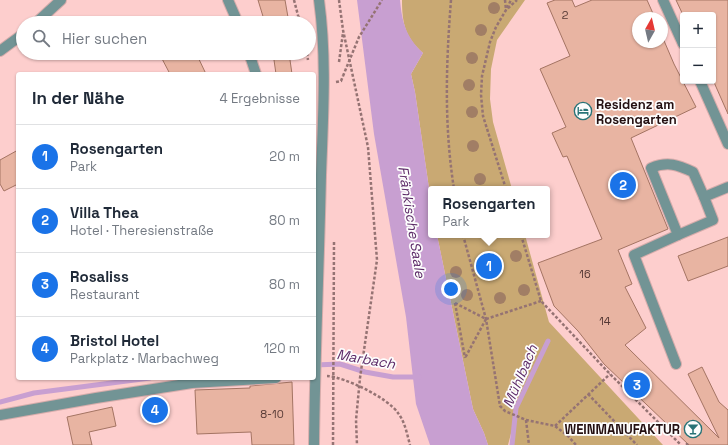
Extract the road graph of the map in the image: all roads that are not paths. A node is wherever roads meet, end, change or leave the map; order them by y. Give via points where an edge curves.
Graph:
1 (60, 0) edge
2 (228, 0) edge
3 (319, 0) edge
4 (663, 0) edge
5 (43, 16) edge
6 (235, 16) edge
7 (680, 37) edge
8 (16, 39) edge
9 (0, 51) edge
10 (251, 60) edge
11 (255, 72) edge
12 (701, 84) edge
13 (318, 137) edge
14 (728, 144) edge
15 (728, 187) edge
16 (704, 197) junction
17 (678, 235) junction
18 (316, 357) edge
19 (676, 364) dead end
20 (242, 380) edge
21 (314, 380) edge
22 (0, 415) edge
23 (314, 445) edge

1 - 5 street
2 - 6 street
3 - 13 street via 323,31 324,84
4 - 7 street
8 - 9 street
10 - 11 street
12 - 14 street
13 - 18 street
15 - 16 street
16 - 17 street via 713,220
16 - 17 street via 694,172 679,165 661,164 651,168
17 - 19 street via 634,256
20 - 22 street via 192,383
21 - 23 street

